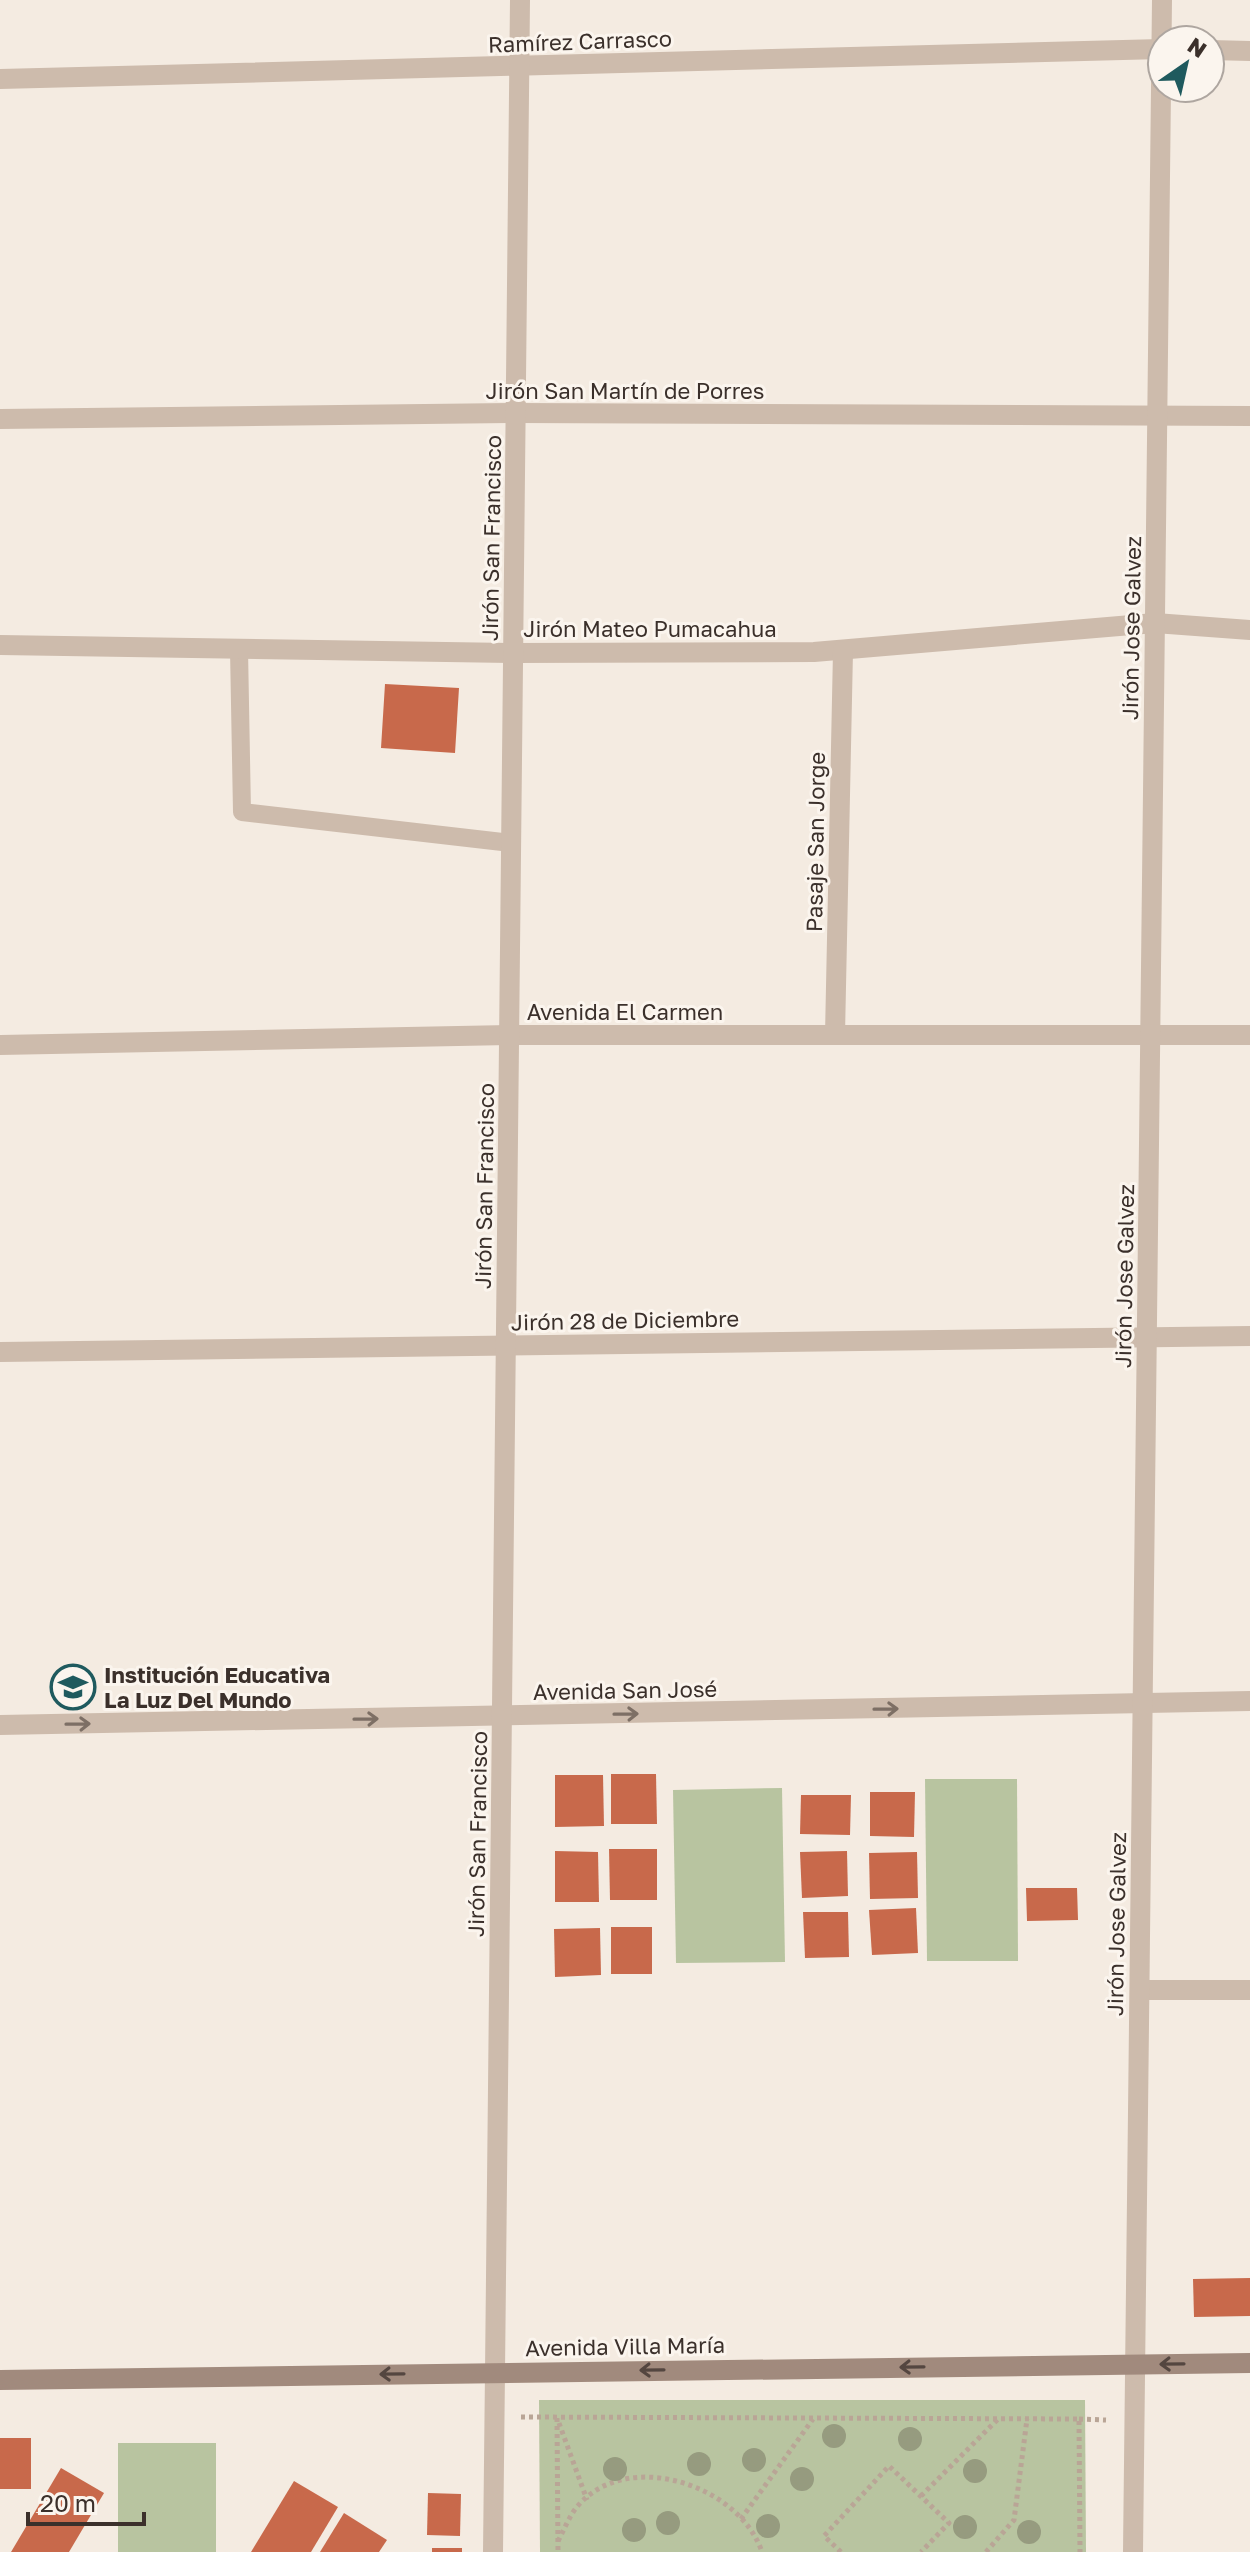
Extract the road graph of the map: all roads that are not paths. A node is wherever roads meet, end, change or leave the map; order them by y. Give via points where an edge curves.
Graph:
1 (520, 0) edge
2 (1162, 0) edge
3 (1162, 24) edge
4 (1146, 49) edge
5 (1226, 50) edge
6 (1250, 51) edge
7 (519, 67) junction
8 (0, 79) edge
9 (1161, 104) edge
10 (516, 413) junction
11 (1250, 416) edge
12 (1157, 417) junction
13 (0, 419) edge
14 (1155, 623) junction
15 (1250, 630) edge
16 (0, 645) edge
17 (239, 649) junction
18 (843, 651) junction
19 (513, 653) junction
20 (511, 843) junction
21 (509, 1035) junction
22 (835, 1035) junction
23 (1250, 1035) edge
24 (1150, 1036) junction
25 (0, 1045) edge
26 (1250, 1336) edge
27 (1147, 1337) junction
28 (506, 1346) junction
29 (0, 1352) edge
30 (1250, 1701) edge
31 (1143, 1703) junction
32 (503, 1717) junction
33 (0, 1725) edge
34 (1140, 1990) junction
35 (1250, 1990) edge
36 (1250, 2363) edge
37 (1135, 2364) junction
38 (495, 2372) junction
39 (0, 2380) edge
40 (493, 2552) edge
41 (1133, 2552) edge

1 - 7 street, Jirón San Francisco
2 - 3 street, Jirón Jose Galvez
4 - 7 street, Ramírez Carrasco
5 - 6 street
7 - 8 street, Ramírez Carrasco
7 - 10 street, Jirón San Francisco
9 - 12 street, Jirón Jose Galvez
10 - 12 street, Jirón San Martín de Porres
10 - 13 street, Jirón San Martín de Porres
10 - 19 street, Jirón San Francisco
11 - 12 street, Jirón San Martín de Porres
12 - 14 street, Jirón Jose Galvez
14 - 15 street, Jirón Mateo Pumacahua
14 - 18 street, Jirón Mateo Pumacahua
14 - 24 street, Jirón Jose Galvez
16 - 17 street, Jirón Mateo Pumacahua
17 - 19 street, Jirón Mateo Pumacahua
17 - 20 lane via 242,812
18 - 19 street, Jirón Mateo Pumacahua
18 - 22 street, Pasaje San Jorge
19 - 20 street, Jirón San Francisco
20 - 21 street, Jirón San Francisco
21 - 22 street, Avenida El Carmen
21 - 25 street, Avenida El Carmen
21 - 28 street, Jirón San Francisco
22 - 24 street, Avenida El Carmen
23 - 24 street, Avenida El Carmen
24 - 27 street, Jirón Jose Galvez
26 - 27 street, Jirón 28 de Diciembre
27 - 28 street, Jirón 28 de Diciembre
27 - 31 street, Jirón Jose Galvez
28 - 29 street, Jirón 28 de Diciembre
28 - 32 street, Jirón San Francisco
30 - 31 street, Avenida San José
32 -> 31 street, Avenida San José
31 - 34 street, Jirón Jose Galvez
33 -> 32 street, Avenida San José
32 - 38 street, Jirón San Francisco
34 - 35 street
34 - 37 street, Jirón Jose Galvez
36 -> 37 main road, Avenida Villa María
37 -> 38 main road, Avenida Villa María
37 - 41 street, Jirón Jose Galvez
38 -> 39 main road, Avenida Villa María
38 - 40 street, Jirón San Francisco

